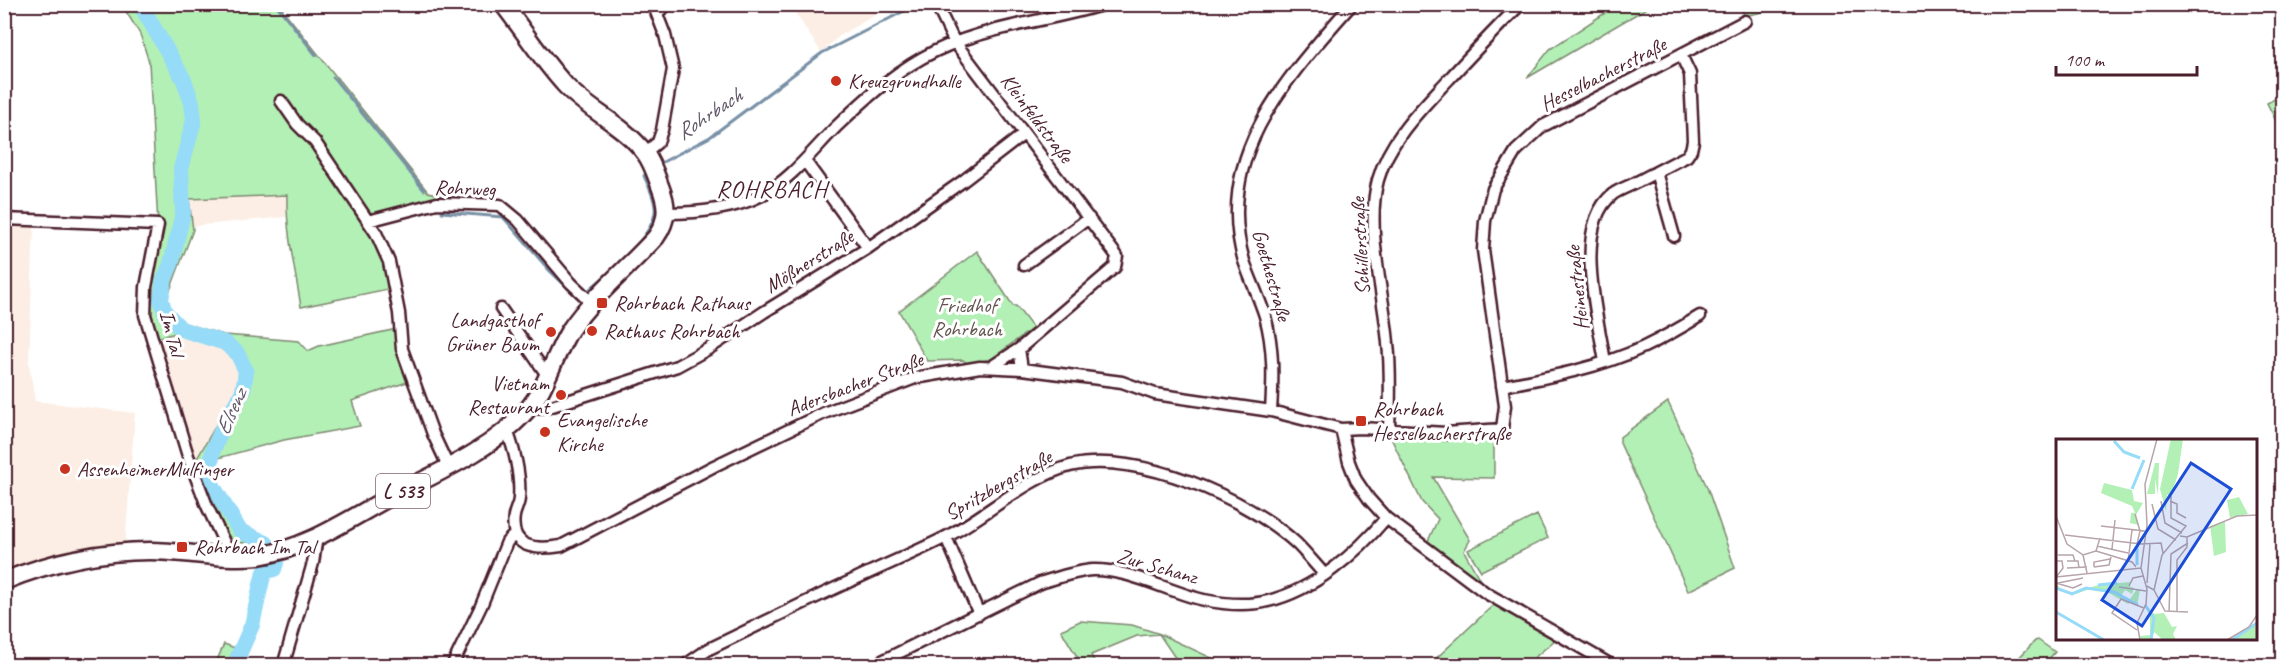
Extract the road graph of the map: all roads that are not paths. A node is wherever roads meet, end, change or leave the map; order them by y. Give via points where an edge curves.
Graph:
1 (503, 4) edge
2 (668, 4) edge
3 (936, 4) edge
4 (1105, 4) edge
5 (1352, 4) edge
6 (1521, 4) edge
7 (655, 9) edge
8 (1745, 21) dead end
9 (954, 41) junction
10 (1681, 55) junction
11 (281, 101) dead end
12 (1024, 134) junction
13 (805, 161) junction
14 (651, 164) junction
15 (1656, 172) junction
16 (666, 213) junction
17 (1089, 218) junction
18 (4, 219) edge
19 (368, 221) junction
20 (1674, 236) dead end
21 (868, 248) junction
22 (1024, 265) dead end
23 (593, 303) junction
24 (501, 309) dead end
25 (1700, 316) dead end
26 (1019, 349) junction
27 (1605, 362) junction
28 (991, 367) junction
29 (1022, 369) junction
30 (547, 375) junction
31 (1502, 386) junction
32 (529, 408) junction
33 (1271, 411) junction
34 (1341, 429) junction
35 (1389, 429) junction
36 (1502, 429) joint
37 (507, 430) junction
38 (448, 466) junction
39 (1386, 518) junction
40 (515, 534) junction
41 (318, 536) junction
42 (946, 537) junction
43 (230, 555) junction
44 (1324, 574) junction
45 (4, 581) edge
46 (979, 614) junction
47 (283, 666) edge
48 (452, 666) edge
49 (684, 666) edge
50 (872, 666) edge
51 (1613, 666) edge

1 - 14 main road via 565,85 630,137
2 - 7 street
3 - 9 street, Kleinfeldstraße
4 - 9 street
5 - 33 street, Goethestraße via 1267,111 1245,158 1237,192 1237,222 1244,259 1265,318 1270,346 1274,373
6 - 35 street, Schillerstraße via 1411,119 1387,156 1378,180 1374,205 1389,343
7 - 14 street via 673,69 662,130
8 - 10 street, Hesselbacherstraße
9 - 12 street, Kleinfeldstraße
9 - 13 street via 888,80
10 - 15 street, Heinestraße via 1690,74 1693,141 1687,156
10 - 31 street, Hesselbacherstraße via 1543,126 1516,151 1493,189 1483,250
11 - 19 street via 315,142
12 - 17 street, Kleinfeldstraße
12 - 21 street, Mößnerstraße
13 - 16 street via 762,195 745,202 703,212
13 - 21 street
14 - 16 main road
15 - 20 street
15 - 27 street, Heinestraße via 1613,194 1598,210 1593,227 1591,269
16 - 23 main road, L 533 via 656,237
17 - 22 street
17 - 26 street, Kleinfeldstraße via 1117,256 1115,267
18 - 43 street, Im Tal via 158,225 144,315 188,456
19 - 23 street, Rohrweg via 437,203 500,205
19 - 38 street via 389,262 402,349
21 - 32 street, Mößnerstraße via 677,366 549,407
23 - 30 main road, L 533 via 571,329
24 - 30 street
25 - 27 street via 1643,347
26 - 28 street, Kleinfeldstraße
26 - 29 street
27 - 31 street
28 - 29 street, Adersbacher Straße
28 - 40 street, Adersbacher Straße via 915,378 824,413 561,546 526,546
29 - 33 street, Adersbacher Straße via 1122,382 1155,394
30 - 32 main road, L 533
31 - 36 street, Hesselbacherstraße
32 - 37 main road, L 533
33 - 34 street, Adersbacher Straße
34 - 35 street, Adersbacher Straße
34 - 39 street via 1356,480
35 - 36 street, Adersbacher Straße via 1446,433
37 - 38 main road, L 533
37 - 40 street via 519,476
38 - 41 main road, L 533
39 - 44 street, Zur Schanz via 1349,557
39 - 51 street via 1486,592
40 - 48 street via 507,542
41 - 43 main road, L 533 via 255,556
41 - 47 street
42 - 44 street, Spritzbergstraße via 1036,481 1070,466 1113,462 1167,473 1223,497 1281,531
42 - 46 street, Spritzbergstraße
42 - 49 street, Spritzbergstraße via 709,649
43 - 45 main road, L 533 via 105,553 55,563
44 - 46 street, Zur Schanz via 1267,601 1228,604 1094,570 1040,583
46 - 50 street, Zur Schanz

